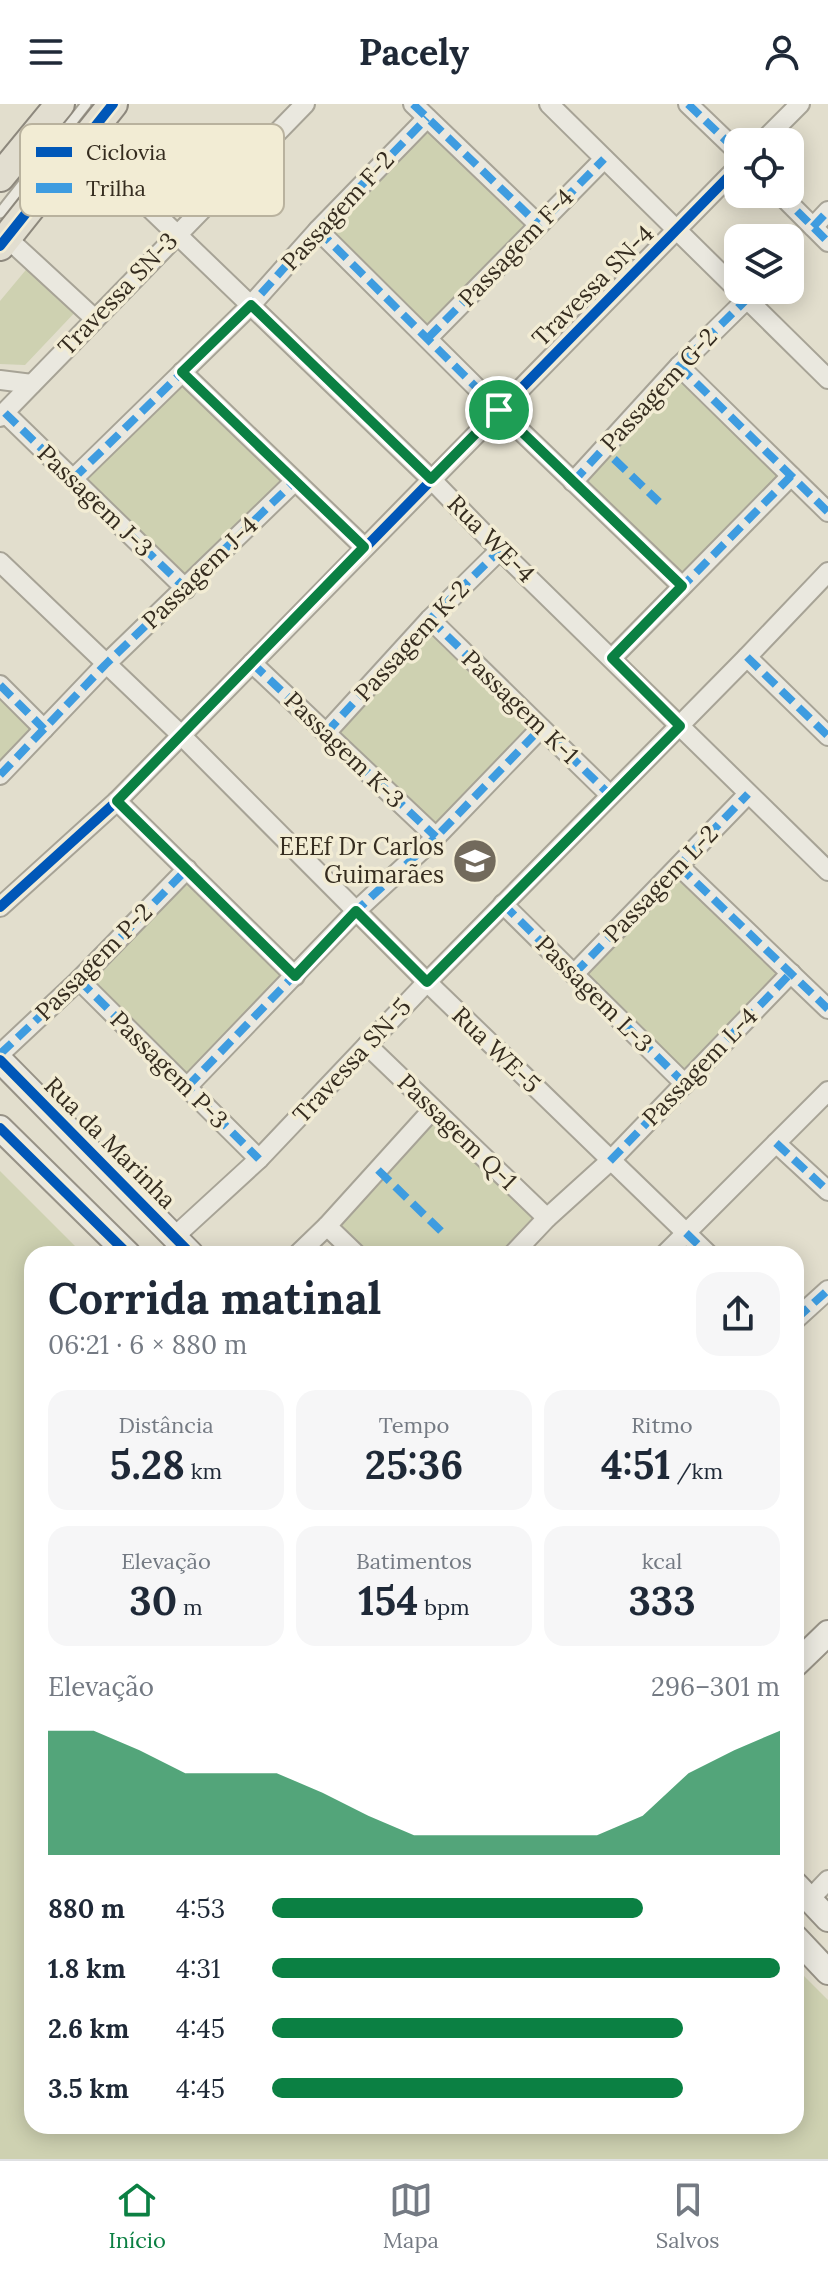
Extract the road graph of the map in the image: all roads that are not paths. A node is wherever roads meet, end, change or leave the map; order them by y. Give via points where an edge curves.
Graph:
1 (60, 104) edge
2 (86, 104) edge
3 (113, 104) edge
4 (305, 104) edge
5 (413, 104) edge
6 (549, 104) edge
7 (688, 104) edge
8 (800, 104) edge
9 (427, 118) junction
10 (44, 124) edge
11 (73, 124) edge
12 (97, 124) edge
13 (284, 125) edge
14 (776, 128) edge
15 (724, 139) edge
16 (20, 153) edge
17 (604, 159) junction
18 (0, 177) edge
19 (724, 181) edge
20 (20, 205) edge
21 (794, 208) edge
22 (828, 211) edge
23 (20, 212) edge
24 (159, 216) edge
25 (194, 216) edge
26 (538, 224) junction
27 (813, 227) junction
28 (318, 230) junction
29 (677, 230) junction
30 (2, 232) edge
31 (177, 233) junction
32 (828, 242) edge
33 (724, 276) edge
34 (742, 304) edge
35 (752, 304) edge
36 (251, 305) junction
37 (95, 319) junction
38 (428, 338) junction
39 (679, 366) junction
40 (182, 372) junction
41 (828, 379) edge
42 (0, 380) edge
43 (32, 384) junction
44 (499, 410) junction
45 (2, 415) edge
46 (791, 476) junction
47 (73, 479) junction
48 (431, 479) junction
49 (295, 481) junction
50 (573, 482) junction
51 (828, 512) edge
52 (364, 547) junction
53 (500, 550) junction
54 (0, 562) edge
55 (828, 572) edge
56 (682, 586) junction
57 (186, 589) junction
58 (430, 619) junction
59 (747, 657) junction
60 (612, 658) junction
61 (252, 663) junction
62 (105, 665) junction
63 (0, 685) edge
64 (824, 725) edge
65 (680, 726) junction
66 (541, 728) junction
67 (44, 729) junction
68 (326, 733) junction
69 (180, 734) junction
70 (0, 775) edge
71 (748, 794) junction
72 (610, 795) junction
73 (117, 801) junction
74 (436, 837) junction
75 (679, 866) junction
76 (187, 869) junction
77 (828, 871) edge
78 (1, 904) edge
79 (503, 904) junction
80 (356, 911) junction
81 (791, 973) junction
82 (574, 974) junction
83 (295, 976) junction
84 (79, 980) junction
85 (427, 982) junction
86 (828, 1009) edge
87 (367, 1045) junction
88 (0, 1054) edge
89 (0, 1060) edge
90 (685, 1084) junction
91 (187, 1087) junction
92 (828, 1091) edge
93 (433, 1109) junction
94 (0, 1128) edge
95 (776, 1143) junction
96 (259, 1159) junction
97 (610, 1161) junction
98 (828, 1191) edge
99 (547, 1218) junction
100 (327, 1226) junction
101 (686, 1233) junction
102 (120, 1246) edge
103 (183, 1246) edge
104 (306, 1246) edge
105 (348, 1246) edge
106 (521, 1246) edge
107 (673, 1246) edge
108 (700, 1246) edge
109 (828, 1290) edge
110 (804, 1312) edge
111 (828, 1633) edge
112 (804, 1656) edge
113 (828, 1880) edge
114 (804, 1892) edge
115 (804, 1893) edge
116 (828, 1919) edge
117 (804, 1946) edge
118 (824, 1967) edge

1 - 10 main road
2 - 11 lane
3 - 12 main road
4 - 13 street, Travessa SN-3
5 - 9 street
6 - 17 street
7 - 15 street
8 - 14 street
9 - 26 street
9 - 28 street, Passagem F-2
16 - 18 main road
17 - 26 street, Passagem F-4
17 - 29 street
19 - 29 street, Travessa SN-4
20 - 30 lane
21 - 27 street
22 - 27 street
23 - 30 main road
24 - 31 street, Rua WE-4
25 - 31 street, Travessa SN-3
26 - 38 street, Passagem F-4
27 - 32 street
28 - 36 street, Passagem F-2
28 - 38 street
29 - 33 street
29 - 44 street, Travessa SN-4
30 - 37 street
31 - 36 street, Rua WE-4
31 - 37 street, Travessa SN-3
34 - 39 street, Passagem G-2
35 - 41 street
36 - 40 street, Passagem F-2
36 - 48 street, Rua WE-4
37 - 43 street, Travessa SN-3
38 - 44 street
39 - 46 street
39 - 50 street, Passagem G-2
40 - 47 street, Passagem F-2
40 - 49 street
42 - 43 street
43 - 45 street, Travessa SN-3
44 - 48 street, Travessa SN-4
44 - 50 street
45 - 47 street, Passagem J-3
46 - 51 street
46 - 56 street
47 - 57 street, Passagem J-3
48 - 52 street, Travessa SN-4
48 - 53 street, Rua WE-4
49 - 52 street
49 - 57 street, Passagem J-4
50 - 56 street
52 - 61 street, Travessa SN-4
53 - 58 street, Passagem K-2
53 - 60 street, Rua WE-4
54 - 62 street, Rua WE-5
55 - 59 street, Travessa SN-5
56 - 60 street
57 - 62 street, Passagem J-4
58 - 66 street, Passagem K-1
58 - 68 street, Passagem K-2
59 - 64 street
59 - 65 street, Travessa SN-5
60 - 65 street, Rua WE-4
61 - 68 street, Passagem K-3
61 - 69 street, Travessa SN-4
62 - 67 street, Passagem J-4
62 - 69 street, Rua WE-5
63 - 67 street
65 - 71 street, Rua WE-4
65 - 72 street, Travessa SN-5
66 - 72 street, Passagem K-1
66 - 74 street
67 - 70 street, Passagem J-4
68 - 74 street, Passagem K-3
69 - 73 street, Travessa SN-4
69 - 80 street, Rua WE-5
71 - 75 street, Passagem L-2
71 - 77 street, Rua WE-4
72 - 79 street, Travessa SN-5
73 - 76 street
73 - 78 street, Travessa SN-4
74 - 80 street
75 - 81 street
75 - 82 street, Passagem L-2
76 - 83 street
76 - 84 street, Passagem P-2
79 - 82 street, Passagem L-3
79 - 85 street, Travessa SN-5
80 - 83 street
80 - 85 street, Rua WE-5
81 - 86 street
81 - 90 street, Passagem L-4
82 - 90 street, Passagem L-3
83 - 91 street
84 - 88 street, Passagem P-2
84 - 91 street, Passagem P-3
85 - 87 street, Travessa SN-5
85 - 97 street, Rua WE-5
87 - 93 street, Passagem Q-1
87 - 96 street, Travessa SN-5
89 - 103 main road, Rua da Marinha
90 - 97 street, Passagem L-4
91 - 96 street, Passagem P-3
92 - 95 street
93 - 99 street, Passagem Q-1
93 - 100 street
94 - 102 main road
95 - 98 street
95 - 101 street
96 - 103 street, Travessa SN-5
97 - 99 street, Passagem L-4
97 - 101 street, Rua WE-5
99 - 106 street, Passagem L-4
100 - 104 street
100 - 105 street
101 - 107 street
101 - 108 street, Rua WE-5
109 - 110 street
111 - 112 main road
113 - 114 street
115 - 116 main road
117 - 118 main road

